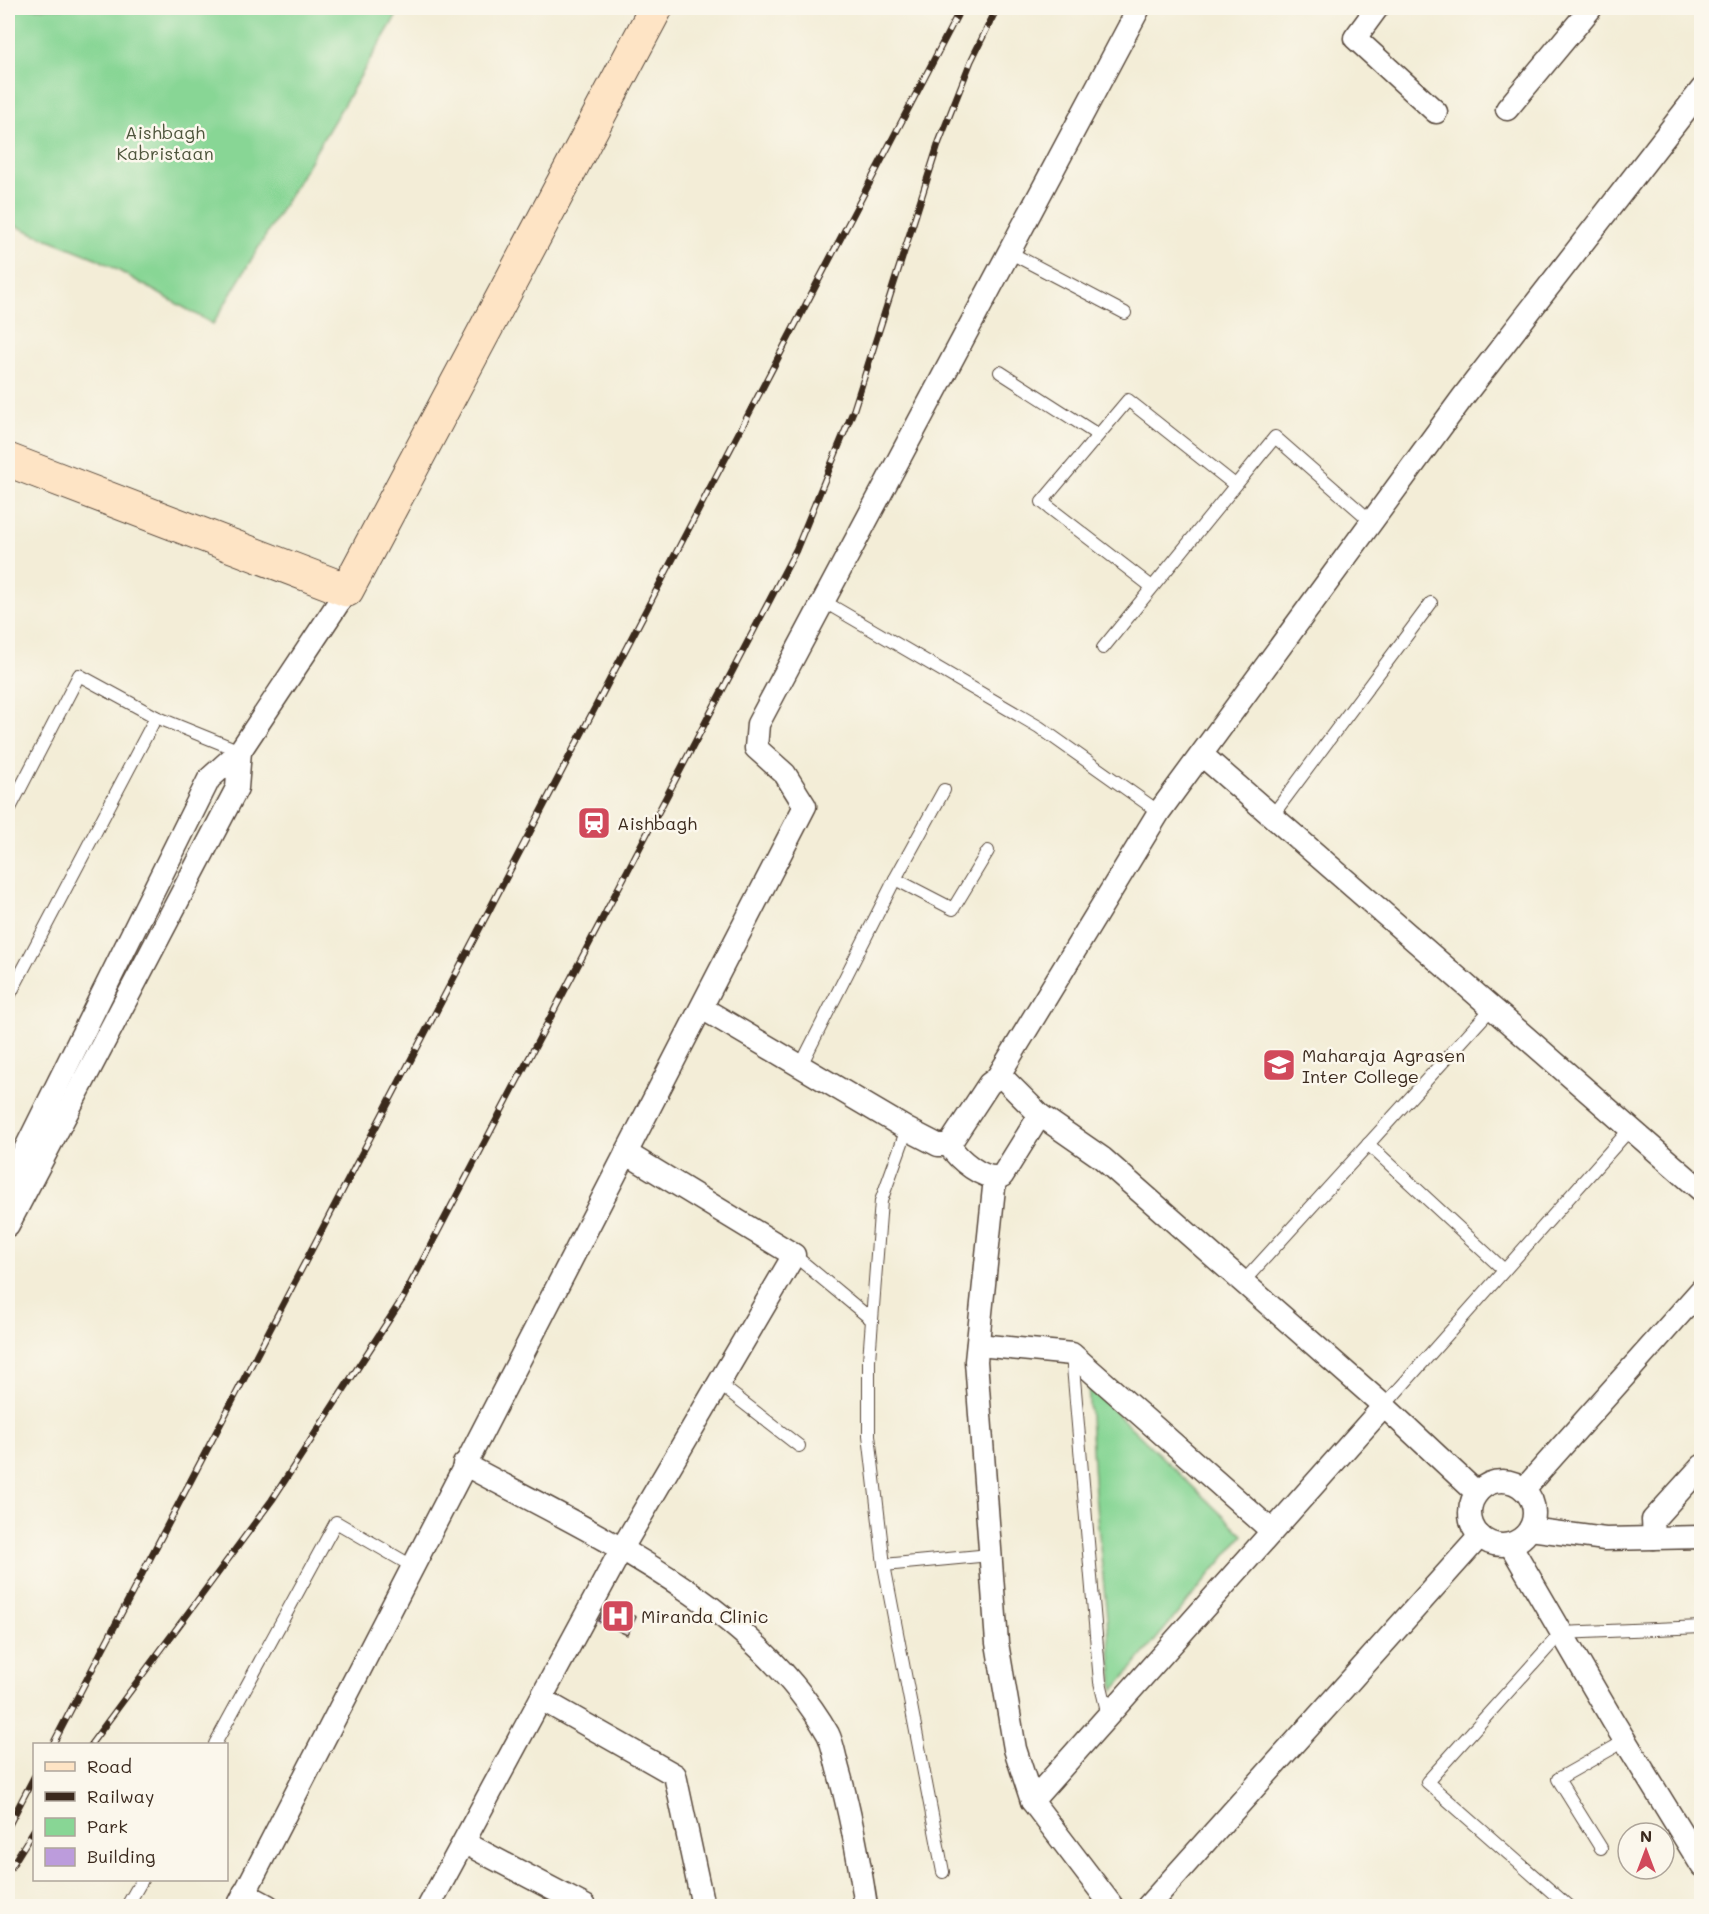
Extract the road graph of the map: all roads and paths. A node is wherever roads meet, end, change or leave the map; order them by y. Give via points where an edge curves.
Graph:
1 (656, 8) edge
2 (1140, 8) edge
3 (1377, 8) edge
4 (1591, 8) edge
5 (1701, 89) edge
6 (1508, 109) dead end
7 (1436, 112) dead end
8 (1009, 252) junction
9 (1125, 313) dead end
10 (1000, 372) dead end
11 (1098, 435) junction
12 (8, 460) edge
13 (1234, 485) junction
14 (1372, 522) junction
15 (1152, 587) junction
16 (347, 590) junction
17 (824, 601) junction
18 (1431, 603) dead end
19 (1103, 648) dead end
20 (156, 717) junction
21 (240, 751) junction
22 (1202, 755) junction
23 (944, 790) dead end
24 (8, 812) edge
25 (1159, 813) junction
26 (1272, 816) junction
27 (988, 851) dead end
28 (895, 879) junction
29 (8, 998) edge
30 (702, 1008) junction
31 (1492, 1008) junction
32 (801, 1065) junction
33 (997, 1077) junction
34 (1040, 1115) junction
35 (1630, 1128) junction
36 (907, 1129) junction
37 (1368, 1144) junction
38 (949, 1145) junction
39 (626, 1153) junction
40 (995, 1178) junction
41 (8, 1184) edge
42 (1701, 1191) edge
43 (8, 1225) edge
44 (794, 1255) junction
45 (1504, 1270) junction
46 (1243, 1282) junction
47 (1701, 1289) edge
48 (873, 1320) junction
49 (978, 1345) junction
50 (1072, 1354) junction
51 (718, 1383) junction
52 (1384, 1406) junction
53 (799, 1446) dead end
54 (464, 1464) junction
55 (1701, 1466) edge
56 (1524, 1489) junction
57 (1477, 1493) junction
58 (1530, 1529) junction
59 (1272, 1531) junction
60 (1480, 1536) junction
61 (1701, 1537) edge
62 (1654, 1538) junction
63 (1510, 1544) junction
64 (621, 1550) junction
65 (990, 1555) junction
66 (884, 1565) junction
67 (412, 1566) junction
68 (1701, 1627) edge
69 (1561, 1633) junction
70 (541, 1700) junction
71 (1108, 1715) junction
72 (1625, 1741) junction
73 (216, 1743) edge
74 (1032, 1801) junction
75 (465, 1843) junction
76 (1601, 1848) dead end
77 (1701, 1866) edge
78 (943, 1872) dead end
79 (141, 1881) edge
80 (241, 1900) edge
81 (127, 1906) edge
82 (268, 1906) edge
83 (429, 1906) edge
84 (585, 1906) edge
85 (703, 1906) edge
86 (866, 1906) edge
87 (1112, 1906) edge
88 (1148, 1906) edge
89 (1568, 1906) edge

1 - 16 street
2 - 8 street
3 - 7 street via 1355,38
4 - 6 street
5 - 14 street via 1463,396
8 - 9 lane
8 - 17 street
10 - 11 lane
11 - 13 lane via 1128,400
11 - 15 lane via 1042,502
12 - 16 street
13 - 14 lane via 1275,437
13 - 15 lane
14 - 22 street
15 - 19 lane
16 - 21 street
17 - 25 lane via 1003,704
17 - 30 street via 757,732 756,748 785,774 805,806
18 - 26 lane
20 - 21 lane
20 - 24 lane via 79,675
20 - 29 lane
21 - 41 street via 210,779
21 - 43 street via 237,788
22 - 25 street
22 - 26 street
23 - 28 lane
25 - 33 street
26 - 31 street
27 - 28 lane via 953,909
28 - 32 lane
30 - 32 street
30 - 39 street
31 - 35 street
31 - 37 lane
32 - 36 street
33 - 34 street via 1004,1079
33 - 38 street
34 - 40 street via 1002,1176
34 - 46 street via 1102,1158
35 - 42 street
35 - 45 lane
36 - 38 street via 938,1145
36 - 48 lane via 881,1201
37 - 45 lane
37 - 46 lane
38 - 40 street via 956,1155
39 - 44 street
39 - 54 street
40 - 49 street
44 - 48 lane
44 - 51 street
45 - 52 lane
46 - 52 street
47 - 56 street
48 - 66 lane via 869,1435
49 - 50 street
49 - 65 street
50 - 59 street
50 - 71 lane via 1100,1682
51 - 53 lane
51 - 64 street
52 - 57 street
52 - 59 street
54 - 64 street
54 - 67 street
55 - 62 street via 1653,1520
56 - 57 street via 1507,1481 1493,1482
56 - 58 street via 1534,1504
57 - 60 street via 1470,1507 1471,1521
58 - 62 street via 1605,1539
58 - 63 street via 1522,1539
59 - 71 street
60 - 63 street via 1499,1545
60 - 88 street
61 - 62 street
63 - 69 street
64 - 70 street
64 - 86 street via 665,1574 743,1633 792,1684 829,1735 850,1811
65 - 66 lane
65 - 74 street via 997,1643 1015,1749
66 - 78 lane
67 - 73 lane via 336,1522
67 - 80 street
68 - 69 lane
69 - 72 street
69 - 89 lane via 1427,1782
70 - 75 street
70 - 85 street via 675,1775
71 - 74 street
72 - 76 lane via 1558,1779
72 - 77 street
74 - 87 street
75 - 83 street
75 - 84 street
79 - 81 lane
80 - 82 street

